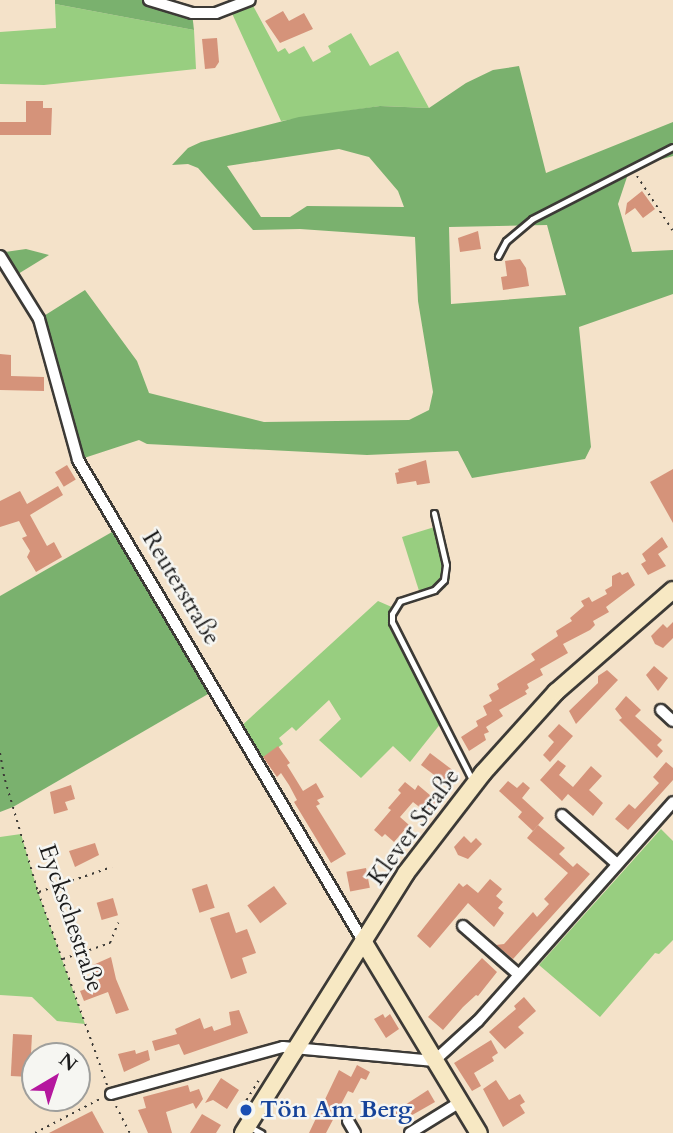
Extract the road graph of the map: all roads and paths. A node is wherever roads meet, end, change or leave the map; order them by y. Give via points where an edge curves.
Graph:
1 (149, 0) edge
2 (250, 0) edge
3 (673, 147) edge
4 (632, 168) junction
5 (673, 231) edge
6 (0, 256) edge
7 (498, 256) dead end
8 (434, 513) dead end
9 (673, 590) edge
10 (661, 710) dead end
11 (673, 721) edge
12 (0, 753) edge
13 (474, 784) junction
14 (673, 802) edge
15 (562, 816) dead end
16 (617, 864) junction
17 (112, 867) dead end
18 (38, 892) junction
19 (118, 923) dead end
20 (463, 926) dead end
21 (359, 935) junction
22 (62, 959) junction
23 (519, 975) junction
24 (295, 1048) junction
25 (434, 1061) junction
26 (111, 1094) junction
27 (460, 1102) junction
28 (348, 1121) dead end
29 (251, 1131) edge
30 (35, 1133) edge
31 (130, 1133) edge
32 (355, 1133) edge
33 (410, 1133) edge
34 (479, 1133) edge

1 - 2 street via 192,13 216,13
3 - 4 lane
4 - 5 path
4 - 7 lane via 532,219 506,241
6 - 21 street, Reuterstraße via 39,319 78,460
8 - 13 lane via 446,565 444,580 434,590 400,601 391,614 392,622
9 - 13 street, Klever Straße via 556,692
10 - 11 street
12 - 18 path, Eyckschestraße
13 - 21 street, Klever Straße
14 - 16 street
15 - 16 street
16 - 23 street
17 - 18 path
18 - 22 path, Eyckschestraße
19 - 22 path via 110,943
20 - 23 street
21 - 24 street, Klever Straße
21 - 25 street, Reuterstraße
22 - 26 path, Eyckschestraße
23 - 25 street
24 - 25 street
24 - 26 street via 267,1049
24 - 29 street, Klever Straße
25 - 27 street, Reuterstraße
26 - 30 path
26 - 31 path, Eyckschestraße
27 - 33 street
27 - 34 street, Reuterstraße
28 - 32 street

